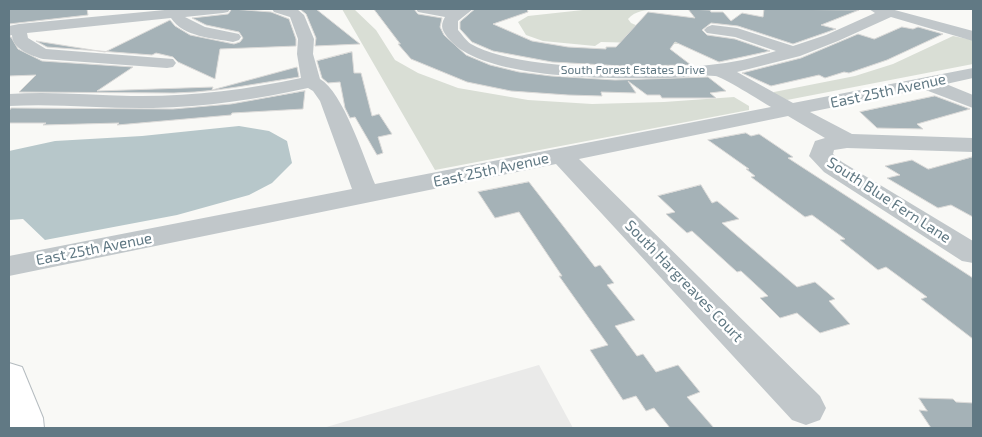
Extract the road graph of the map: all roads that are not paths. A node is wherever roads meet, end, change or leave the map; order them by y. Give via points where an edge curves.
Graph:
1 (46, 9) edge
2 (222, 9) edge
3 (279, 9) edge
4 (423, 9) edge
5 (884, 11) edge
6 (461, 12) edge
7 (174, 13) junction
8 (945, 16) dead end
9 (921, 21) junction
10 (45, 25) junction
11 (14, 30) edge
12 (712, 30) dead end
13 (973, 36) edge
14 (233, 37) dead end
15 (794, 52) junction
16 (168, 63) dead end
17 (713, 70) junction
18 (973, 73) edge
19 (311, 82) junction
20 (926, 83) junction
21 (9, 100) edge
22 (973, 102) edge
23 (786, 112) junction
24 (839, 142) junction
25 (973, 144) edge
26 (562, 155) junction
27 (367, 196) junction
28 (973, 254) edge
29 (9, 266) edge
30 (9, 378) edge
31 (806, 408) dead end
32 (24, 428) edge

1 - 10 street
2 - 7 street
3 - 19 street via 297,15 306,39 305,54
4 - 6 street
5 - 9 street
5 - 15 street, South Forest Estates Drive via 834,37
6 - 17 street, South Forest Estates Drive via 451,20 449,29 453,38 465,48 507,62 582,72
7 - 10 street
7 - 14 street via 176,18 190,26
8 - 9 street
9 - 13 street
10 - 11 street
11 - 16 street via 20,40 44,54
12 - 15 street via 737,33
15 - 17 street, South Forest Estates Drive
17 - 23 street
18 - 20 street, East 25th Avenue
19 - 21 street via 174,100
19 - 27 street via 320,87 330,101
20 - 22 street
20 - 23 street, East 25th Avenue
23 - 24 street
23 - 26 street, East 25th Avenue
24 - 25 street
24 - 28 street, South Blue Fern Lane via 823,146 821,156 833,167
26 - 27 street, East 25th Avenue
26 - 31 street, South Hargreaves Court
27 - 29 street, East 25th Avenue
30 - 32 main road

